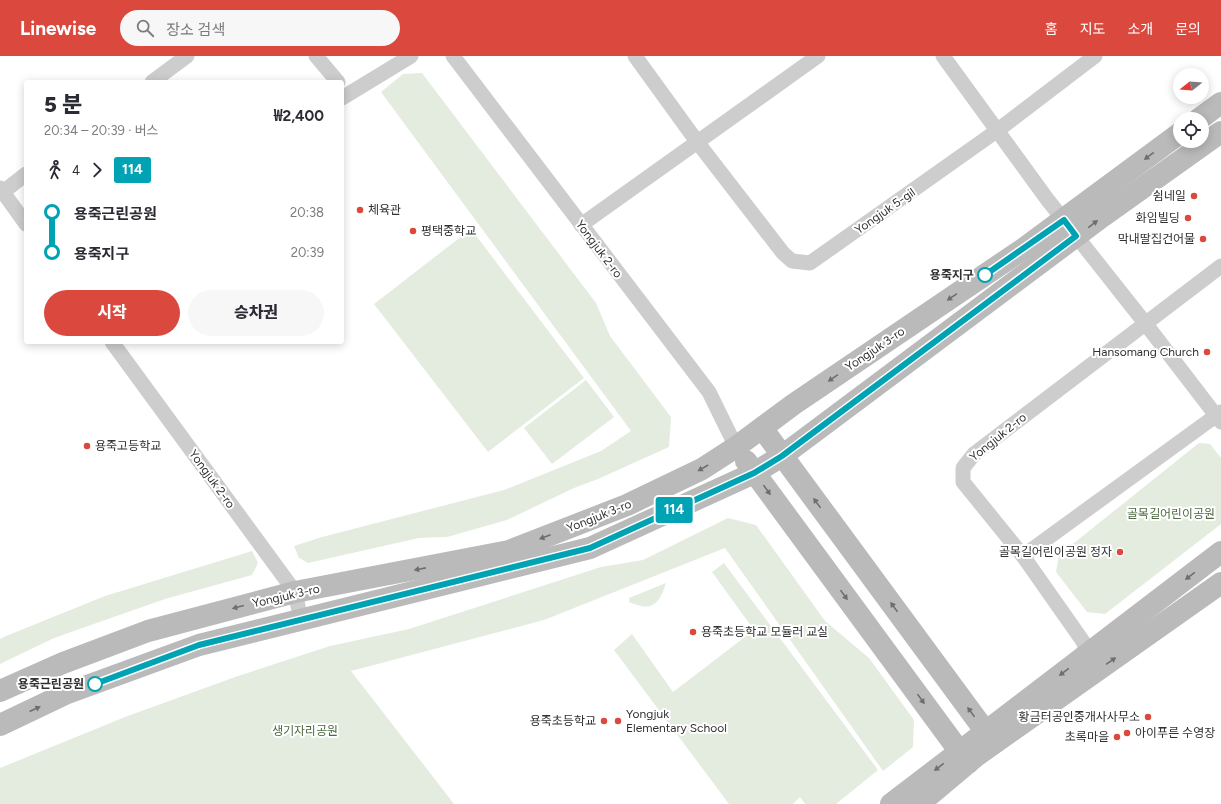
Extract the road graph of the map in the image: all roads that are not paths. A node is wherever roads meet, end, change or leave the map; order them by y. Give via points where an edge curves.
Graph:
1 (187, 56) edge
2 (316, 56) edge
3 (411, 56) edge
4 (453, 56) edge
5 (635, 56) edge
6 (818, 56) edge
7 (943, 56) edge
8 (1095, 56) edge
9 (155, 80) edge
10 (336, 80) edge
11 (344, 93) edge
12 (1221, 103) edge
13 (1209, 112) edge
14 (998, 130) junction
15 (1221, 132) edge
16 (1173, 139) edge
17 (698, 143) junction
18 (24, 175) edge
19 (1, 190) edge
20 (24, 221) edge
21 (581, 225) junction
22 (1070, 228) junction
23 (1221, 266) edge
24 (1145, 323) junction
25 (113, 344) edge
26 (1220, 417) edge
27 (762, 428) junction
28 (736, 447) junction
29 (782, 456) junction
30 (754, 473) junction
31 (1221, 552) edge
32 (1023, 556) junction
33 (1221, 583) edge
34 (295, 592) junction
35 (301, 620) junction
36 (1089, 653) junction
37 (0, 691) edge
38 (0, 725) edge
39 (990, 738) junction
40 (968, 757) junction
41 (891, 804) edge
42 (919, 804) edge

1 - 9 street
2 - 10 street
3 - 11 street
4 - 21 street, Yongjuk 2-ro
5 - 17 street, Yongjuk 5-gil
6 - 17 street
7 - 14 street
8 - 14 street, Yongjuk 5-gil
12 - 13 street
14 - 17 street, Yongjuk 5-gil via 810,263 792,261 783,253
14 - 22 street
22 -> 15 street
16 -> 22 street, Yongjuk 3-ro
17 - 21 street
18 - 19 street
19 - 20 street
21 - 28 street, Yongjuk 2-ro via 709,392
22 - 24 street
22 -> 27 street, Yongjuk 3-ro
22 - 29 street
23 - 24 street, Yongjuk 2-ro
24 - 26 street
24 - 32 street, Yongjuk 2-ro via 974,454 962,468 963,482
25 - 34 street, Yongjuk 2-ro
26 - 32 street
27 - 28 street, Yongjuk 3-ro
27 - 29 street
28 - 30 street
28 -> 34 street, Yongjuk 3-ro via 702,469 627,505 509,551
29 - 30 street
39 -> 29 street
30 - 35 street via 590,548
30 -> 40 street
31 -> 36 street
32 - 36 street, Yongjuk 2-ro
39 -> 33 street
34 - 35 street, Yongjuk 2-ro
34 -> 37 street, Yongjuk 3-ro via 148,631 63,663
38 -> 35 street via 65,694 199,645
36 -> 39 street
39 - 40 street
40 -> 41 street
40 - 42 street

